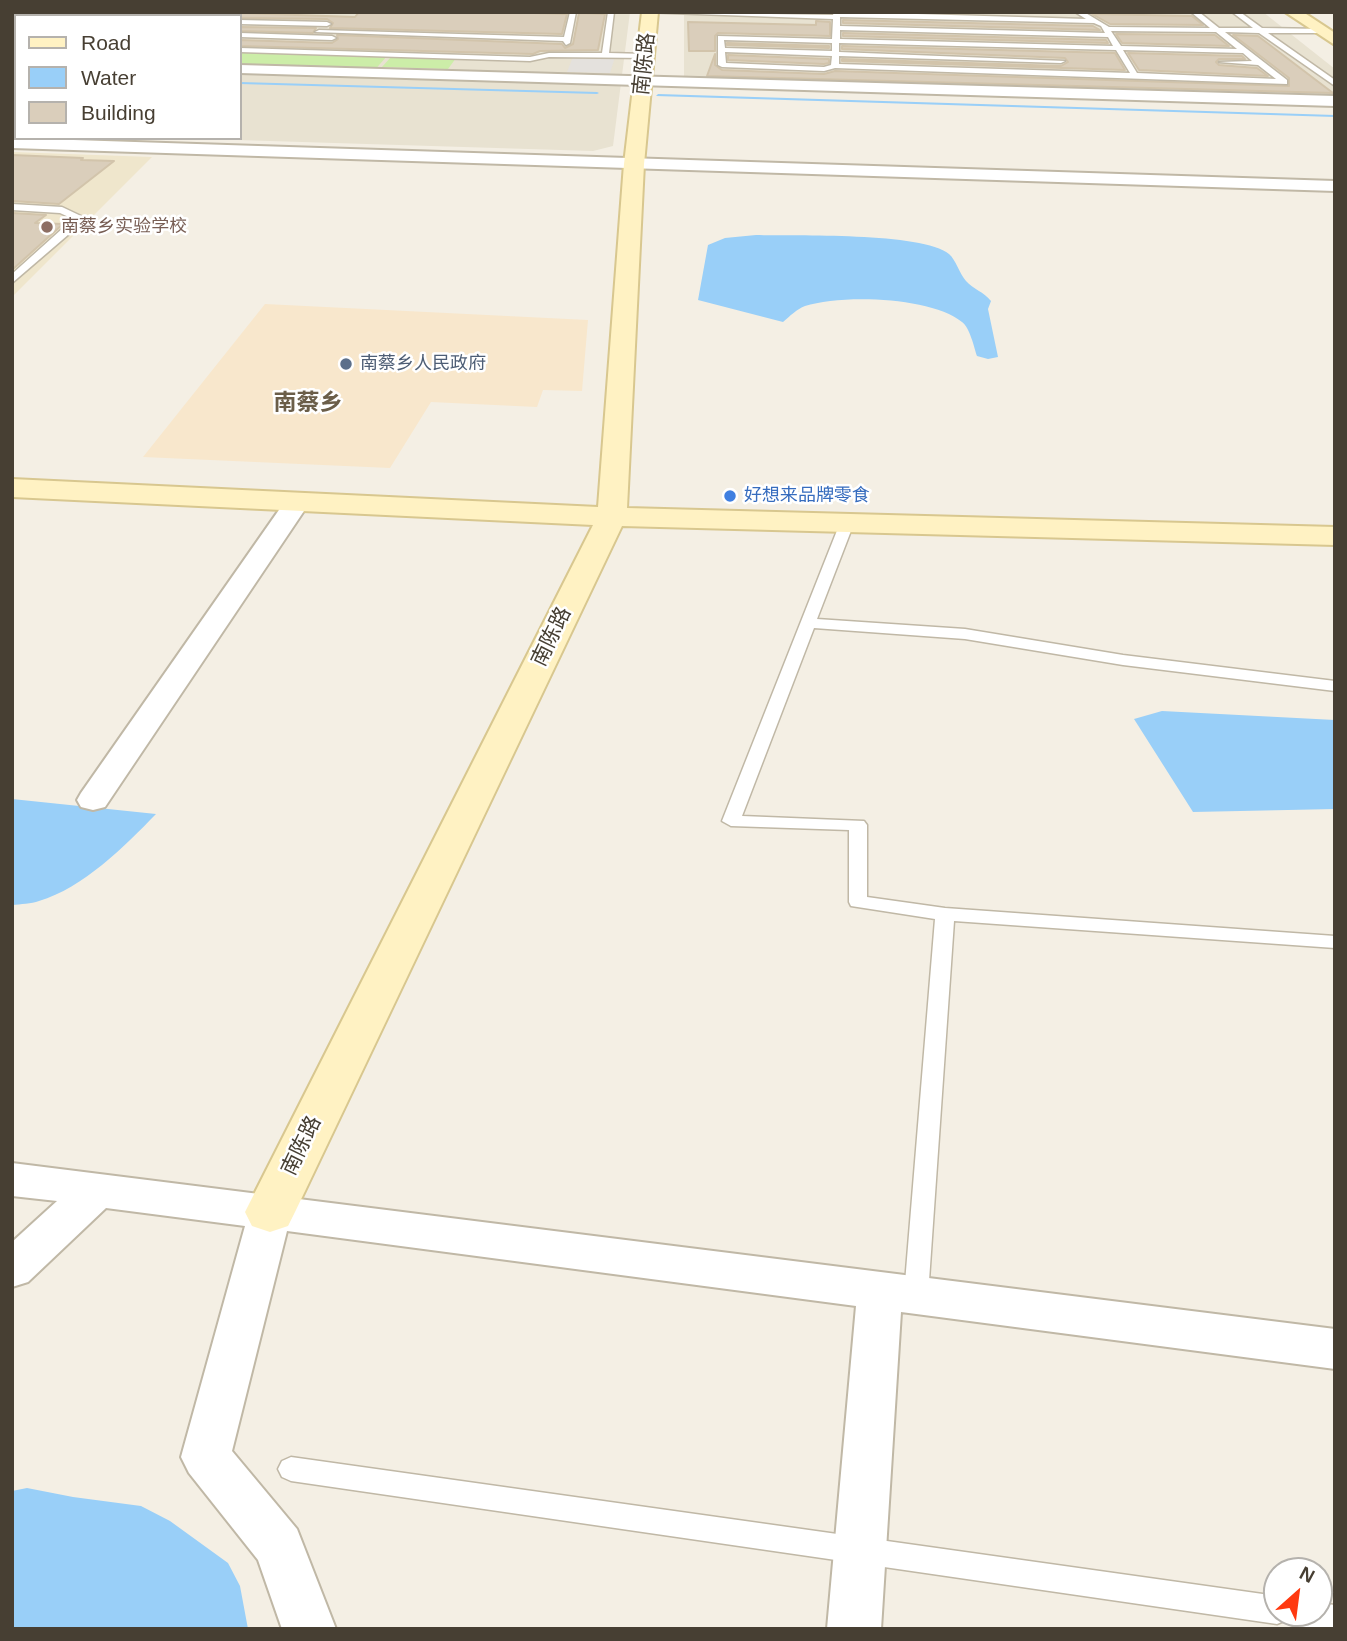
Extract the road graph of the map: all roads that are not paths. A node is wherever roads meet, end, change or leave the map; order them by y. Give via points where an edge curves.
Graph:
1 (573, 12) edge
2 (611, 12) edge
3 (1078, 12) edge
4 (1194, 12) edge
5 (1235, 12) edge
6 (1292, 12) edge
7 (649, 14) edge
8 (720, 15) edge
9 (837, 18) edge
10 (242, 22) edge
11 (1211, 25) junction
12 (1253, 26) junction
13 (556, 27) dead end
14 (570, 28) junction
15 (1105, 28) junction
16 (1219, 32) junction
17 (1261, 32) junction
18 (1322, 32) edge
19 (316, 35) junction
20 (242, 36) edge
21 (721, 37) junction
22 (416, 40) dead end
23 (836, 41) junction
24 (1119, 48) junction
25 (722, 50) junction
26 (242, 51) edge
27 (1244, 51) junction
28 (835, 54) junction
29 (605, 55) junction
30 (471, 57) junction
31 (1139, 60) dead end
32 (1072, 61) dead end
33 (1126, 61) junction
34 (1114, 62) dead end
35 (1219, 62) dead end
36 (1259, 63) junction
37 (835, 66) junction
38 (644, 68) junction
39 (242, 69) edge
40 (988, 71) junction
41 (458, 75) junction
42 (1135, 75) junction
43 (1335, 84) edge
44 (991, 90) junction
45 (1335, 101) edge
46 (12, 143) edge
47 (634, 164) junction
48 (1335, 186) edge
49 (12, 206) edge
50 (12, 280) edge
51 (12, 488) edge
52 (297, 502) junction
53 (611, 517) junction
54 (847, 523) junction
55 (1335, 536) edge
56 (809, 622) junction
57 (1335, 686) edge
58 (93, 800) dead end
59 (945, 914) junction
60 (1335, 942) edge
61 (12, 1179) edge
62 (97, 1190) junction
63 (270, 1212) junction
64 (12, 1269) edge
65 (898, 1293) junction
66 (1335, 1349) edge
67 (291, 1469) dead end
68 (860, 1550) junction
69 (1263, 1608) edge
70 (309, 1629) edge
71 (854, 1629) edge

1 - 14 lane
2 - 29 lane
3 - 15 lane
4 - 11 lane
5 - 12 lane
6 - 18 street
7 - 8 lane
7 - 38 street, 南陈路
8 - 9 lane
8 - 21 lane
9 - 15 lane
9 - 15 lane
9 - 23 lane
10 - 19 lane via 329,23
11 - 12 lane
11 - 15 lane
11 - 16 lane
12 - 17 lane
12 - 18 lane
13 - 14 lane
14 - 19 lane via 566,41
15 - 16 lane
15 - 24 lane
16 - 17 lane
16 - 27 lane
17 - 18 lane
17 - 43 lane
19 - 20 lane
19 - 22 lane
21 - 23 lane
21 - 25 lane
23 - 24 lane
23 - 28 lane
24 - 27 lane
24 - 33 lane
25 - 28 lane
25 - 37 lane via 722,65
26 - 30 lane
27 - 36 lane
28 - 32 lane
28 - 37 lane
29 - 30 lane
29 - 38 lane
30 - 41 lane
31 - 33 lane
33 - 34 lane
33 - 42 lane
35 - 36 lane
36 - 42 lane via 1284,82
37 - 40 lane
38 - 41 street
38 - 44 street
38 - 47 street, 南陈路
39 - 41 street
40 - 42 lane
40 - 44 lane
44 - 45 street
46 - 47 street
47 - 48 street
47 - 53 street, 南陈路
49 - 50 lane via 62,210 78,218
51 - 52 street
52 - 53 street
52 - 58 street
53 - 54 street
53 - 63 street, 南陈路
54 - 55 street
54 - 56 lane
56 - 57 lane via 1018,640 1123,660
56 - 59 lane via 731,821 858,825 858,902
59 - 60 lane
59 - 65 lane
61 - 62 street
62 - 63 street
62 - 64 street
63 - 65 street
63 - 70 street via 206,1457 279,1546
65 - 66 street
65 - 68 street
67 - 68 lane
68 - 69 lane
68 - 71 street

